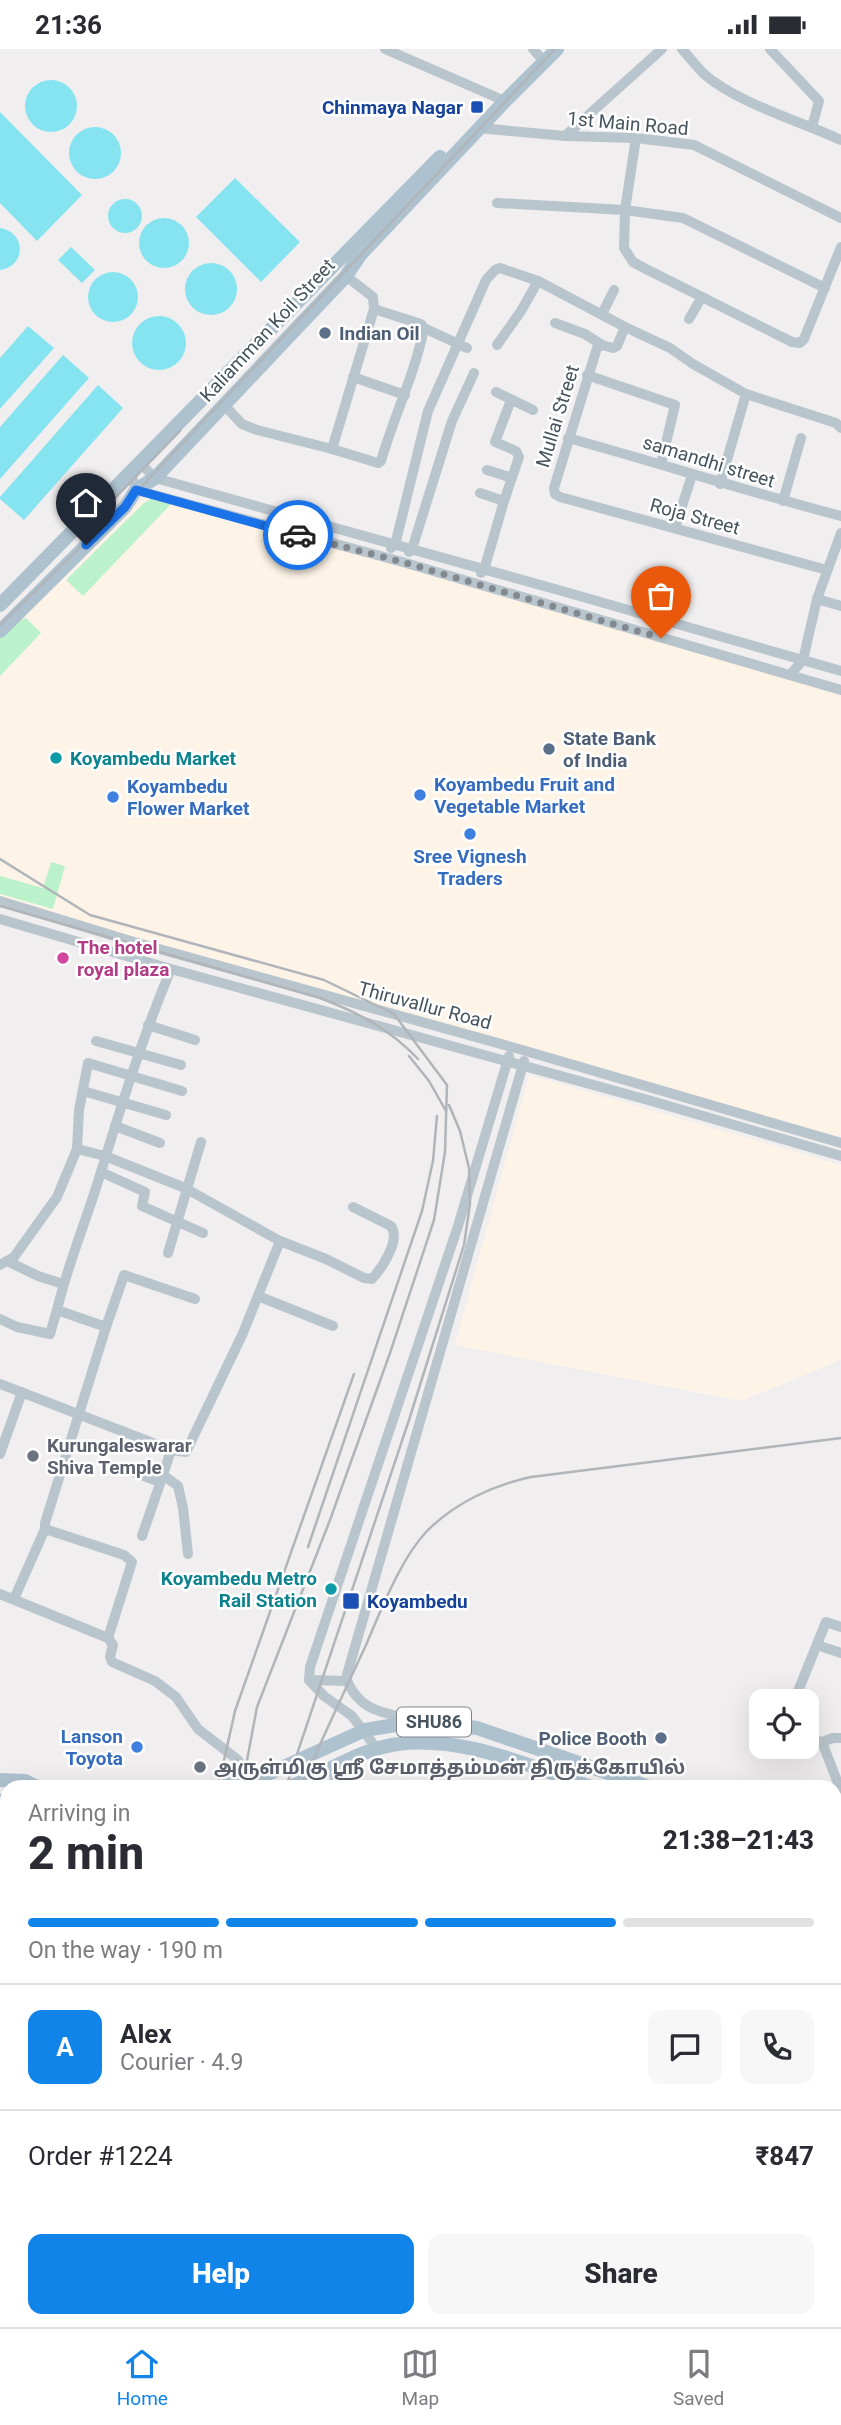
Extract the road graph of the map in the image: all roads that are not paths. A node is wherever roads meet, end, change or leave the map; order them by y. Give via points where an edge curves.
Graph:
1 (385, 49) edge
2 (557, 49) edge
3 (662, 49) edge
4 (682, 49) edge
5 (770, 49) edge
6 (540, 52) edge
7 (501, 100) junction
8 (812, 127) junction
9 (479, 128) junction
10 (565, 136) junction
11 (636, 138) junction
12 (841, 140) edge
13 (496, 203) dead end
14 (625, 210) junction
15 (841, 218) edge
16 (841, 247) edge
17 (346, 276) junction
18 (538, 281) junction
19 (825, 288) junction
20 (614, 289) dead end
21 (702, 297) junction
22 (374, 309) junction
23 (602, 314) junction
24 (689, 319) dead end
25 (555, 323) dead end
26 (625, 327) junction
27 (424, 328) junction
28 (497, 345) dead end
29 (602, 345) junction
30 (462, 346) junction
31 (474, 373) dead end
32 (587, 375) junction
33 (353, 377) junction
34 (496, 392) dead end
35 (405, 394) junction
36 (746, 394) junction
37 (511, 400) junction
38 (225, 406) junction
39 (533, 410) dead end
40 (841, 411) edge
41 (838, 426) edge
42 (568, 438) junction
43 (801, 438) dead end
44 (332, 449) junction
45 (661, 464) junction
46 (136, 468) junction
47 (486, 470) dead end
48 (692, 475) junction
49 (155, 478) junction
50 (512, 478) junction
51 (720, 484) junction
52 (136, 490) junction
53 (480, 492) dead end
54 (555, 494) joint
55 (504, 501) junction
56 (783, 501) junction
57 (841, 516) edge
58 (675, 528) junction
59 (841, 533) edge
60 (395, 545) junction
61 (412, 549) junction
62 (382, 557) junction
63 (399, 561) junction
64 (484, 570) junction
65 (827, 570) junction
66 (472, 583) junction
67 (817, 599) junction
68 (0, 605) edge
69 (841, 606) edge
70 (0, 631) edge
71 (803, 660) junction
72 (841, 671) edge
73 (790, 675) junction
74 (841, 690) edge
75 (0, 901) edge
76 (0, 919) edge
77 (171, 969) junction
78 (148, 1025) junction
79 (195, 1040) dead end
80 (96, 1041) dead end
81 (512, 1047) junction
82 (527, 1051) junction
83 (138, 1053) junction
84 (508, 1062) junction
85 (181, 1065) dead end
86 (523, 1065) junction
87 (131, 1076) junction
88 (83, 1091) junction
89 (182, 1091) dead end
90 (123, 1102) junction
91 (166, 1115) dead end
92 (115, 1126) junction
93 (201, 1142) dead end
94 (160, 1143) dead end
95 (841, 1143) edge
96 (76, 1149) junction
97 (105, 1156) junction
98 (841, 1156) edge
99 (101, 1172) junction
100 (186, 1188) junction
101 (353, 1207) dead end
102 (178, 1221) junction
103 (203, 1233) dead end
104 (280, 1241) junction
105 (168, 1253) dead end
106 (3, 1263) edge
107 (63, 1284) junction
108 (258, 1296) junction
109 (195, 1299) dead end
110 (57, 1310) junction
111 (0, 1319) edge
112 (333, 1326) dead end
113 (106, 1327) junction
114 (0, 1384) edge
115 (22, 1392) junction
116 (77, 1414) junction
117 (171, 1450) junction
118 (0, 1454) edge
119 (133, 1472) dead end
120 (161, 1478) junction
121 (45, 1529) junction
122 (142, 1536) dead end
123 (188, 1554) dead end
124 (0, 1594) edge
125 (14, 1599) junction
126 (841, 1627) edge
127 (108, 1639) junction
128 (817, 1645) junction
129 (841, 1653) edge
130 (309, 1680) junction
131 (347, 1682) junction
132 (799, 1689) edge
133 (352, 1716) junction
134 (420, 1721) junction
135 (365, 1730) junction
136 (841, 1738) edge
137 (819, 1741) edge
138 (341, 1742) junction
139 (822, 1742) junction
140 (377, 1749) junction
141 (339, 1763) junction
142 (249, 1779) junction
143 (245, 1780) edge
144 (304, 1780) edge
145 (335, 1780) edge
146 (567, 1780) edge
147 (629, 1780) edge
148 (837, 1780) edge

1 - 7 street
2 - 7 main road, Kaliamman Koil Street
3 - 10 street
4 - 8 street via 722,87
5 - 8 street via 819,101
6 - 7 main road, Kaliamman Koil Street
7 - 9 main road, Kaliamman Koil Street
7 - 46 main road, Kaliamman Koil Street
8 - 12 street
9 - 10 street, 1st Main Road
9 - 17 main road, Kaliamman Koil Street via 360,255
10 - 11 street, 1st Main Road
11 - 14 street
11 - 15 street, 1st Main Road via 694,145
13 - 14 street
14 - 19 street via 683,218
14 - 21 street via 628,257
16 - 19 street
17 - 22 street via 373,297
17 - 38 main road, Kaliamman Koil Street
18 - 23 street
18 - 28 street
18 - 30 street via 495,270 486,280
19 - 21 street via 800,343
20 - 23 street
21 - 24 street
22 - 27 street
22 - 33 street
23 - 26 street
25 - 29 street
26 - 29 street, Mullai Street via 617,346
26 - 36 street via 681,353
27 - 30 street
27 - 35 street
29 - 32 street, Mullai Street
30 - 60 street via 428,411
31 - 61 street via 452,421
32 - 42 street, Mullai Street
32 - 45 street via 676,406
33 - 35 street
33 - 44 street
34 - 37 street
35 - 44 street via 380,462
36 - 41 street
36 - 51 street
37 - 39 street
37 - 50 street via 495,442 519,454
38 - 44 street via 242,424
38 - 49 main road, Kaliamman Koil Street
40 - 41 street
42 - 45 street, samandhi street
42 - 54 street, Mullai Street
43 - 56 street
45 - 48 street, samandhi street
46 - 49 street
46 - 52 street
46 - 68 main road, Kaliamman Koil Street
47 - 50 street
48 - 51 street, samandhi street
48 - 58 street
49 - 52 main road, Kaliamman Koil Street
49 - 60 street
50 - 55 street
51 - 56 street, samandhi street
52 - 62 street
52 - 70 main road, Kaliamman Koil Street via 125,507
53 - 55 street
54 - 58 street, Roja Street
55 - 64 street
56 - 57 street, samandhi street
58 - 65 street, Roja Street
59 - 65 street
60 - 61 street
60 - 62 street
61 - 63 street
61 - 64 street
62 - 63 street
63 - 66 street
64 - 66 street
64 - 71 street
65 - 67 street
66 - 73 street
67 - 69 street
67 - 71 street
71 - 72 street
71 - 73 street
73 - 74 street
75 - 81 street, Thiruvallur Road
76 - 77 street
77 - 78 street
77 - 84 street
78 - 79 street
78 - 83 street
80 - 83 street
81 - 82 street, Thiruvallur Road
81 - 84 street
82 - 86 street
82 - 95 street, Thiruvallur Road
83 - 85 street
83 - 87 street
84 - 86 street
84 - 130 street
86 - 98 street
86 - 131 street
87 - 88 street via 88,1063
87 - 89 street
87 - 90 street
88 - 90 street
88 - 96 street
90 - 91 street
90 - 92 street
92 - 94 street
92 - 97 street
93 - 100 street
96 - 97 street
96 - 106 street via 57,1197 14,1257
97 - 99 street
97 - 100 street
99 - 102 street via 145,1192 142,1206
99 - 107 street
100 - 102 street
100 - 104 street
101 - 104 street via 394,1231 386,1257 372,1279
102 - 103 street
102 - 105 street
104 - 108 street
106 - 107 street
107 - 110 street
108 - 112 street
108 - 117 street via 186,1452
109 - 113 street via 124,1275
110 - 111 street via 51,1334
110 - 113 street
113 - 116 street
114 - 115 street
115 - 116 street
115 - 118 street
116 - 117 street
116 - 121 street
117 - 120 street
119 - 120 street
120 - 122 street
120 - 123 street via 178,1486
121 - 125 street
121 - 127 street via 124,1555 132,1562
124 - 125 street
125 - 127 street
126 - 128 street via 826,1622
127 - 142 street via 113,1645 112,1662 155,1681 176,1697 198,1728 238,1760
128 - 129 street
128 - 132 street
130 - 131 street
130 - 133 street
131 - 134 street via 358,1700 376,1711
133 - 135 street
133 - 138 street
134 - 135 main road, SHU86
134 - 147 main road, SHU86 via 477,1728
135 - 138 main road, SHU86
135 - 140 street
136 - 139 street
137 - 139 street
138 - 142 main road, SHU86
139 - 148 street
140 - 141 main road, SHU86
140 - 146 main road, SHU86 via 418,1741 465,1745
141 - 144 main road, SHU86
141 - 145 street
142 - 143 main road, SHU86

